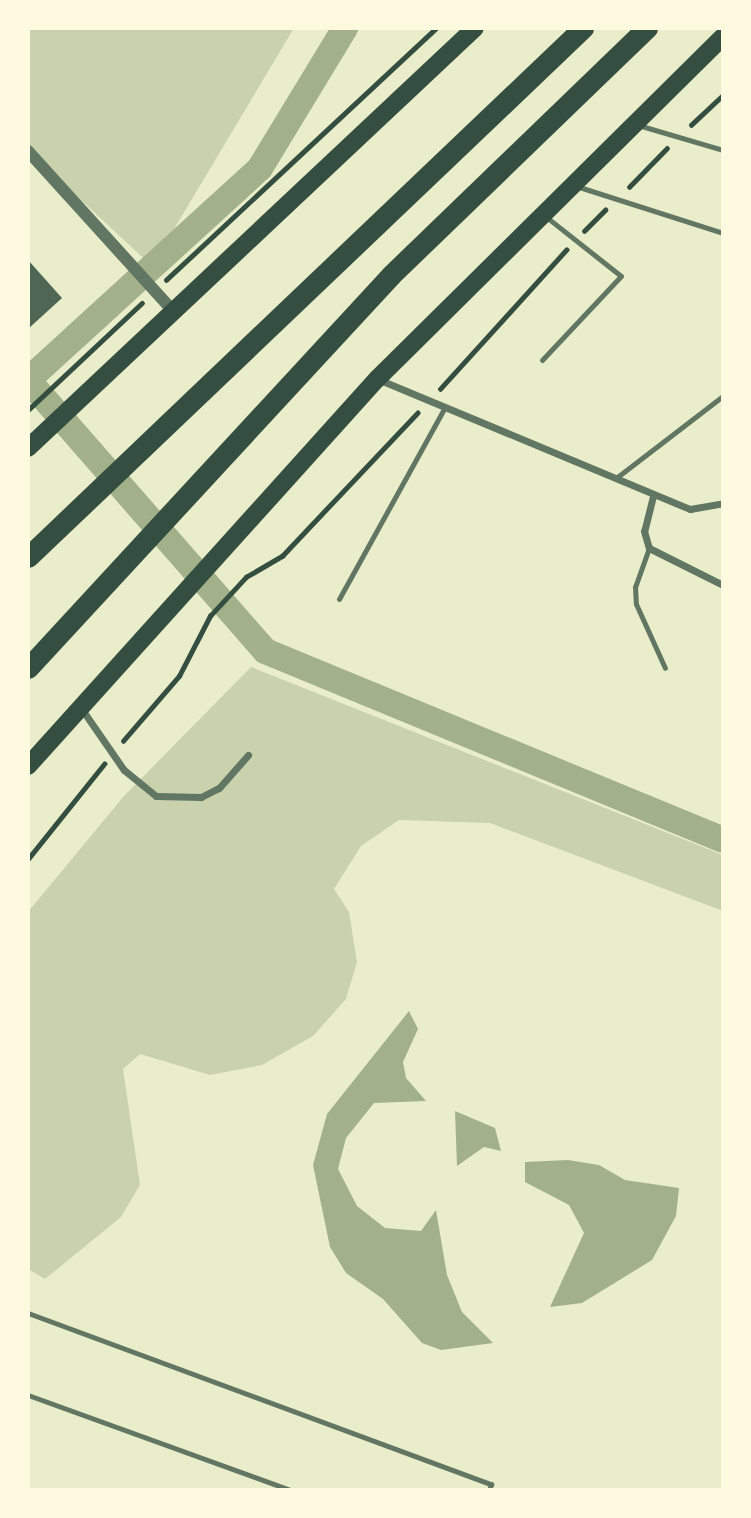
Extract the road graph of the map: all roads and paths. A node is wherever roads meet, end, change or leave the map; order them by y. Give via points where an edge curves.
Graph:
1 (436, 28) edge
2 (475, 28) edge
3 (583, 28) edge
4 (647, 28) edge
5 (723, 37) edge
6 (723, 95) edge
7 (631, 122) junction
8 (677, 138) junction
9 (723, 150) edge
10 (28, 151) edge
11 (570, 183) junction
12 (614, 202) junction
13 (540, 212) junction
14 (723, 233) edge
15 (575, 239) junction
16 (155, 287) junction
17 (173, 311) junction
18 (541, 360) dead end
19 (377, 379) junction
20 (723, 396) edge
21 (429, 400) junction
22 (444, 407) junction
23 (28, 410) edge
24 (28, 448) edge
25 (615, 478) junction
26 (653, 496) junction
27 (723, 503) edge
28 (649, 548) junction
29 (28, 557) edge
30 (723, 585) edge
31 (339, 599) dead end
32 (200, 627) dead end
33 (28, 668) edge
34 (665, 668) dead end
35 (81, 708) junction
36 (248, 755) dead end
37 (28, 766) edge
38 (28, 1313) edge
39 (28, 1395) edge
40 (291, 1490) edge
41 (489, 1490) edge

1 - 16 path
2 - 17 main road
3 - 29 highway
4 - 33 highway via 391,275
5 - 7 main road
6 - 8 path
7 - 8 lane
7 - 11 main road
8 - 9 lane
8 - 12 path
10 - 16 street
11 - 12 lane
11 - 13 main road
12 - 14 lane
12 - 15 path
13 - 15 lane
13 - 19 main road
15 - 18 lane via 621,276
15 - 21 path
16 - 17 street
16 - 23 path
17 - 24 main road
19 - 21 street
19 - 35 main road
20 - 25 lane
21 - 22 street
21 - 32 path via 282,556 246,577
22 - 25 street
22 - 31 lane
25 - 26 street
26 - 27 street via 690,509
26 - 28 street via 644,531
28 - 30 street
28 - 34 lane via 635,587 636,604
35 - 36 street via 124,770 156,796 201,797 219,788
35 - 37 main road
38 - 41 lane via 491,1483
39 - 40 lane

